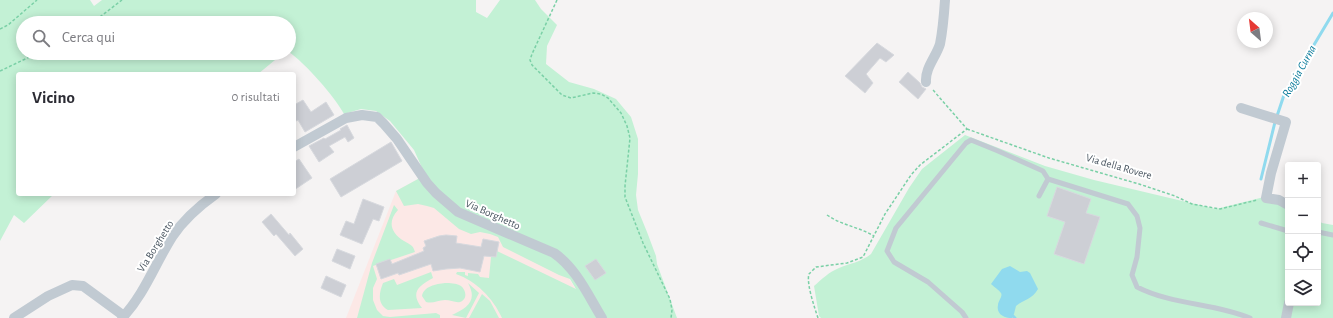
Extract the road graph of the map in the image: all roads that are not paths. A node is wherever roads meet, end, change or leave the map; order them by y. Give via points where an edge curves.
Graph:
1 (944, 0) edge
2 (926, 82) road end
3 (1241, 108) dead end
4 (296, 146) edge
5 (1048, 179) junction
6 (213, 196) edge
7 (1039, 196) dead end
8 (1285, 203) edge
9 (1261, 223) dead end
10 (1285, 230) edge
11 (1321, 233) edge
12 (1333, 235) edge
13 (1288, 306) edge
14 (123, 317) edge
15 (1244, 317) edge
16 (14, 318) edge
17 (602, 318) edge
18 (966, 318) edge
19 (1250, 318) edge
20 (1286, 318) edge

1 - 2 street via 943,28
3 - 8 street via 1286,122 1266,198
4 - 17 street, Via Borghetto via 346,118 362,115 377,117 397,139 426,183 458,212 563,259
5 - 7 lane
5 - 15 lane via 1128,204 1137,216 1140,228 1132,275 1137,287 1146,292
5 - 18 lane via 1043,171 971,140 896,228 887,251 894,262 928,282
6 - 14 street, Via Borghetto via 180,226 140,294
9 - 10 lane
11 - 12 lane
13 - 20 street
14 - 16 street via 83,286 72,285 48,296
15 - 19 lane

